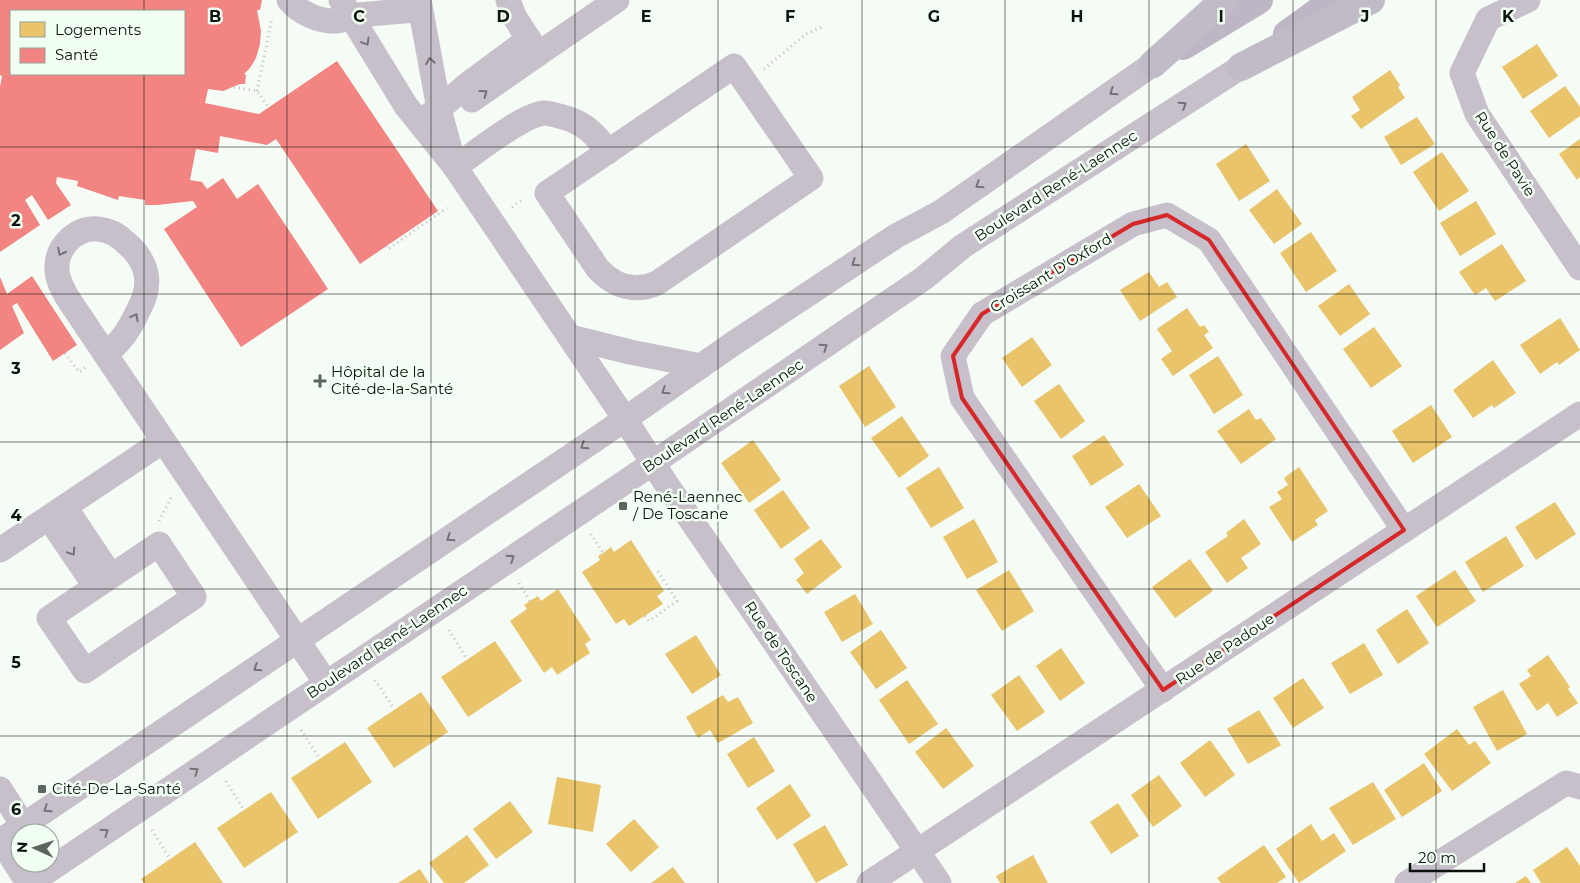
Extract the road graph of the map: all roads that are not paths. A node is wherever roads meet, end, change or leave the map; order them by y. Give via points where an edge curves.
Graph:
1 (508, 0) edge
2 (617, 0) edge
3 (1224, 0) edge
4 (1259, 0) edge
5 (1334, 0) edge
6 (1370, 0) edge
7 (1528, 0) edge
8 (420, 5) edge
9 (281, 6) edge
10 (346, 8) edge
11 (533, 46) junction
12 (1153, 64) junction
13 (1241, 67) junction
14 (439, 109) junction
15 (418, 122) junction
16 (600, 157) junction
17 (455, 167) junction
18 (1580, 268) edge
19 (570, 337) junction
20 (105, 354) junction
21 (701, 366) junction
22 (1580, 414) edge
23 (625, 419) junction
24 (164, 441) junction
25 (653, 463) junction
26 (57, 512) junction
27 (1404, 530) junction
28 (0, 550) edge
29 (103, 581) junction
30 (298, 641) junction
31 (326, 683) junction
32 (1163, 690) junction
33 (1580, 787) edge
34 (0, 789) edge
35 (22, 823) edge
36 (35, 823) edge
37 (0, 840) edge
38 (918, 852) junction
39 (60, 859) edge
40 (41, 873) edge
41 (29, 883) edge
42 (869, 883) edge
43 (939, 883) edge
44 (1407, 883) edge

1 - 11 street
2 - 11 street
3 - 12 highway
4 - 12 main road
5 - 13 main road
6 - 13 highway
7 - 18 street, Rue de Pavie via 1488,19 1462,72 1477,114
8 - 10 street
14 -> 8 street
9 - 10 street via 336,21
10 -> 15 street
11 - 14 street via 468,84
12 -> 21 street via 941,212 896,236
25 -> 13 street, Boulevard René-Laennec via 924,278 964,246
14 - 15 street
14 - 17 street
15 - 17 street
16 - 16 street via 547,193 602,273 624,286 638,289 657,283 811,178 734,66
16 - 17 street via 577,140 519,122
17 - 19 street, Rue de Toscane
19 - 21 street
19 - 23 street, Rue de Toscane
20 -> 20 street via 118,345 136,317 145,297 147,279 141,259 119,236 91,229 70,238 60,252 58,279
20 - 24 street
21 -> 23 street
22 - 27 street, Rue de Padoue
23 - 25 street, Rue de Toscane
23 -> 30 street
24 - 26 street
24 - 30 street
31 -> 25 street, Boulevard René-Laennec
25 - 38 street, Rue de Toscane
26 - 28 street
26 - 29 street
27 - 32 street, Rue de Padoue
27 - 32 street, Croissant D'Oxford via 1209,240 1166,215 1133,224 982,314 953,356 962,398
29 - 29 street via 158,544 194,597 85,671 49,618
30 - 31 street
30 -> 36 street
39 -> 31 street, Boulevard René-Laennec
32 - 38 street, Rue de Padoue
33 - 44 street via 1566,783
34 - 35 street
37 - 41 street
38 - 42 street, Rue de Padoue
38 - 43 street, Rue de Toscane
40 - 41 street, Boulevard René-Laennec

